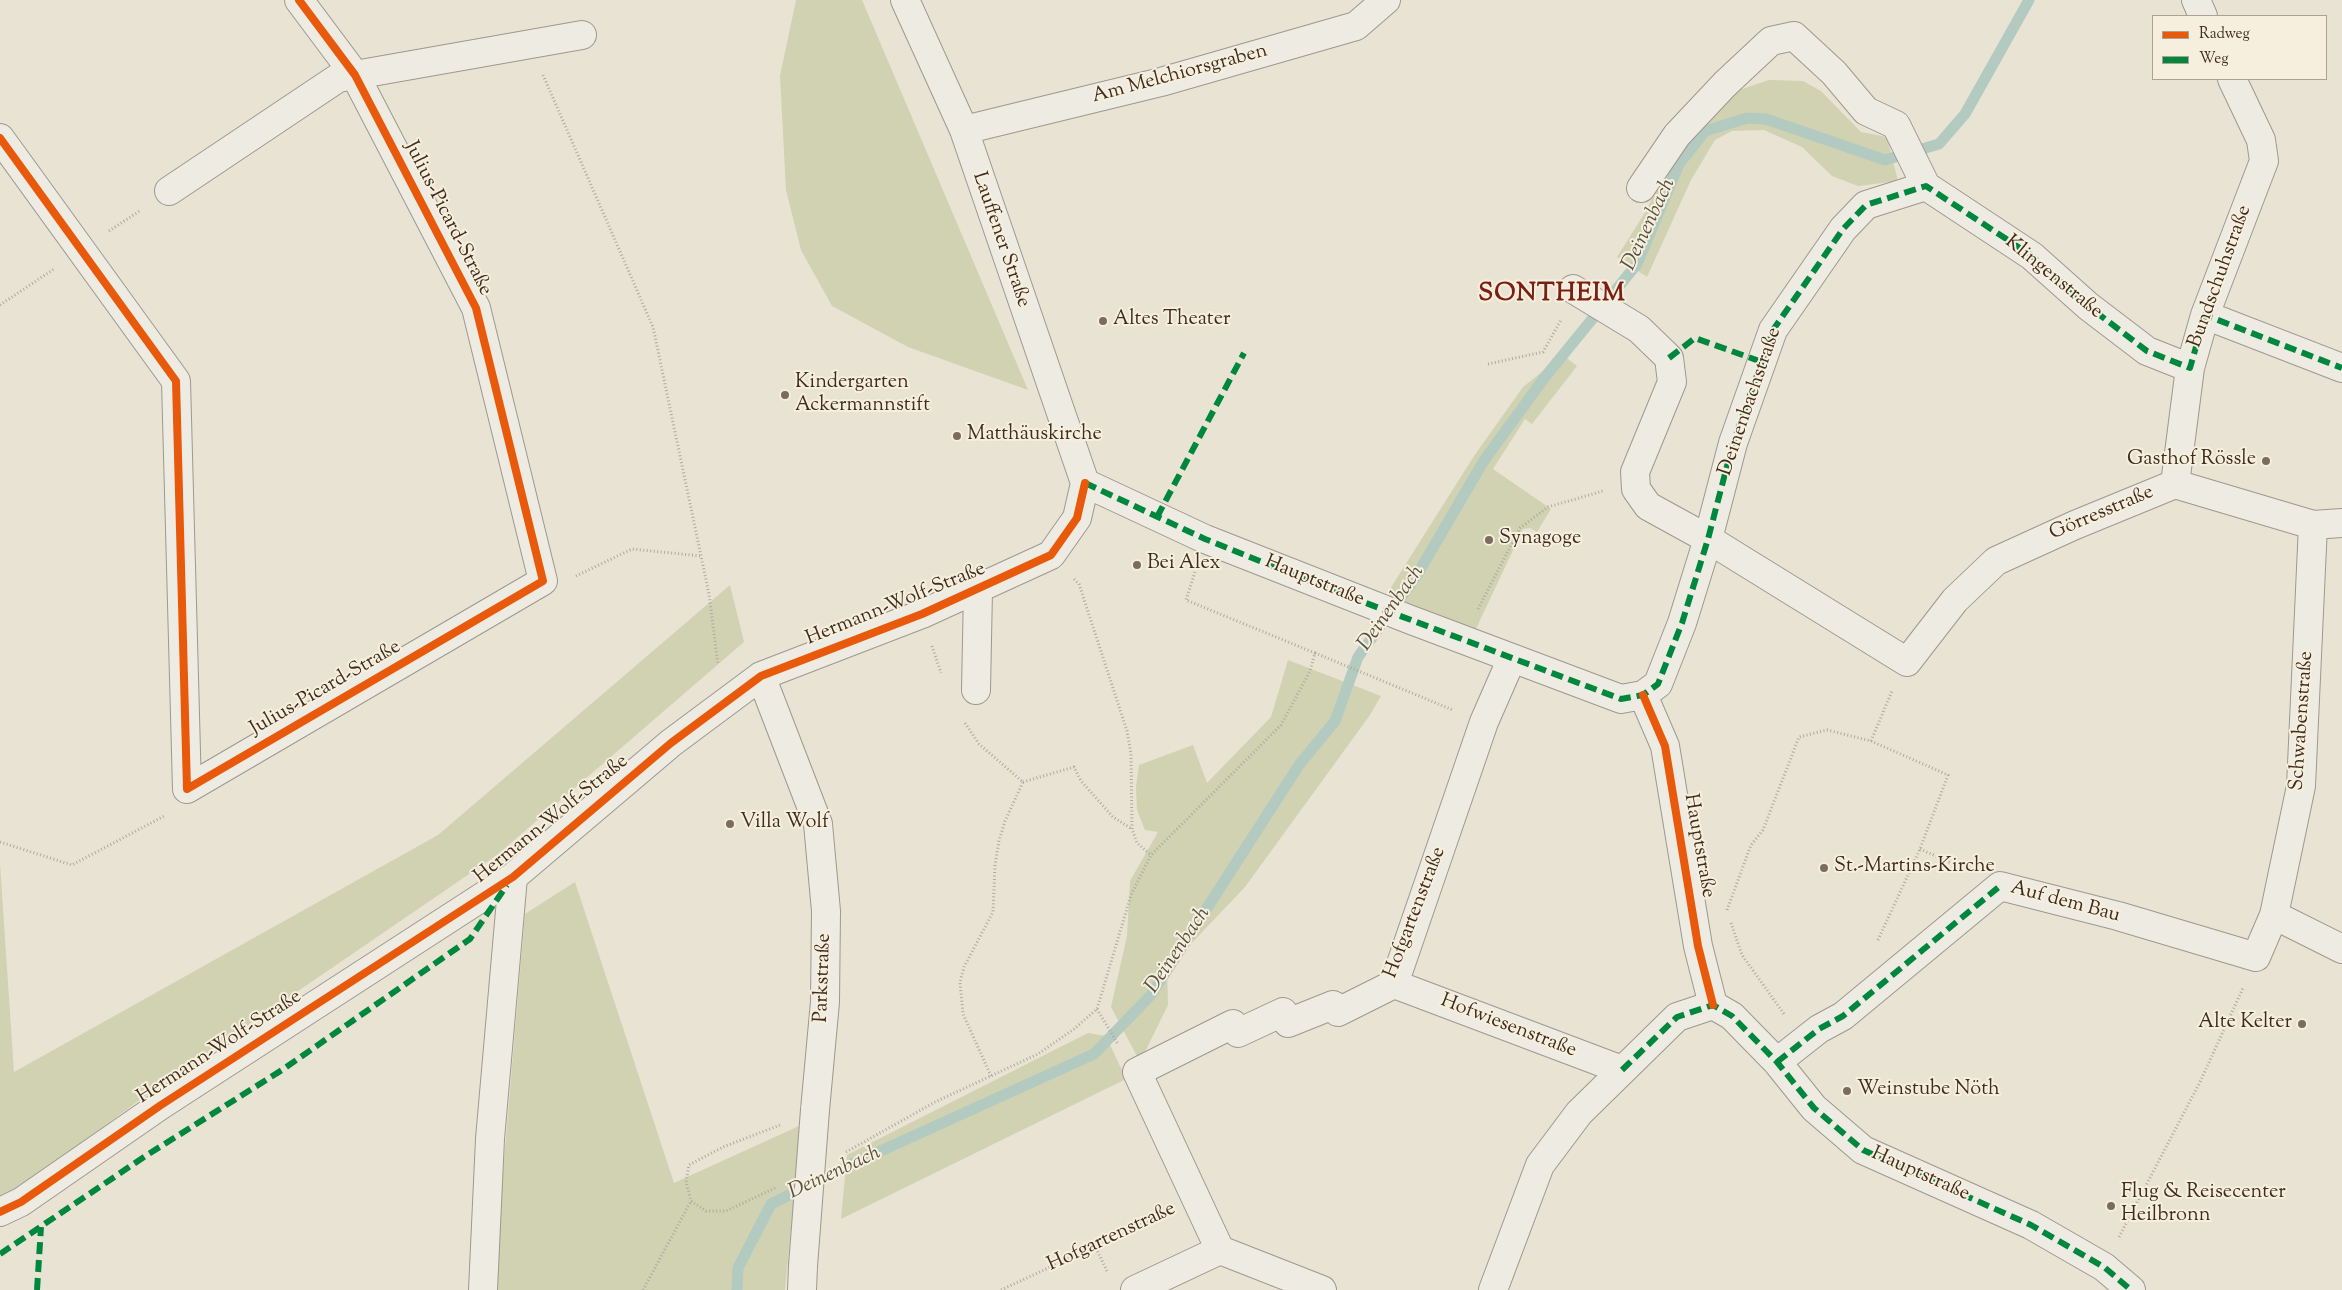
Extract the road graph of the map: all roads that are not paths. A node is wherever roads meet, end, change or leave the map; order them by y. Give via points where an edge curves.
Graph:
1 (299, 0) edge
2 (905, 0) edge
3 (1386, 0) edge
4 (2196, 0) edge
5 (2203, 15) edge
6 (582, 35) dead end
7 (355, 75) junction
8 (2232, 80) edge
9 (964, 130) junction
10 (0, 138) edge
11 (1926, 186) junction
12 (1641, 188) dead end
13 (169, 191) dead end
14 (1574, 290) road end
15 (2205, 315) junction
16 (2190, 368) junction
17 (2342, 368) edge
18 (1085, 483) junction
19 (2175, 484) junction
20 (2342, 523) edge
21 (2313, 525) junction
22 (1708, 539) junction
23 (978, 590) junction
24 (1512, 658) junction
25 (761, 676) junction
26 (976, 690) dead end
27 (1643, 695) junction
28 (512, 877) junction
29 (2274, 915) junction
30 (2342, 949) edge
31 (1394, 984) junction
32 (1713, 1005) junction
33 (1777, 1062) junction
34 (1622, 1070) junction
35 (0, 1212) edge
36 (1220, 1250) junction
37 (802, 1278) edge
38 (483, 1290) edge
39 (1135, 1290) edge
40 (1322, 1290) edge
41 (1493, 1290) edge
42 (2132, 1290) edge

1 - 7 street, Julius-Picard-Straße
2 - 9 street, Lauffener Straße
3 - 9 street, Am Melchiorsgraben via 1356,26 1161,82
4 - 5 street
6 - 7 street
7 - 10 street, Julius-Picard-Straße via 476,308 543,581 187,789 176,381
7 - 13 street via 338,78
8 - 15 street, Bundschuhstraße via 2262,140 2264,161
9 - 18 street, Lauffener Straße
11 - 12 street via 1896,125 1866,111 1834,73 1794,36 1771,41 1725,84 1677,135
11 - 16 street, Klingenstraße via 2032,256 2088,306 2147,351
11 - 22 street, Deinenbachstraße via 1866,205 1843,229 1773,330 1733,443
14 - 22 street via 1639,329 1668,358 1672,382 1635,472 1636,489 1648,506
15 - 16 street, Bundschuhstraße
15 - 17 street
16 - 19 street, Bundschuhstraße
18 - 23 street, Hermann-Wolf-Straße via 1077,518 1051,555
18 - 24 street, Hauptstraße via 1205,538
19 - 21 street, Görresstraße
19 - 22 street, Görresstraße via 1996,561 1955,600 1906,662
20 - 21 street, Görresstraße
21 - 29 street, Schwabenstraße via 2301,786
22 - 27 street, Deinenbachstraße via 1682,623 1658,684
23 - 25 street, Hermann-Wolf-Straße
23 - 26 street
24 - 27 street, Hauptstraße via 1622,699
24 - 31 street, Hofgartenstraße via 1484,722
25 - 28 street, Hermann-Wolf-Straße via 671,743
25 - 37 street, Parkstraße, bridge via 818,824 826,911 826,993
27 - 32 street, Hauptstraße via 1664,746 1698,946
28 - 35 street, Hermann-Wolf-Straße via 161,1105 20,1202
28 - 38 street, Hermann-Wolf-Straße via 490,1139
29 - 30 street
29 - 33 street, Auf dem Bau via 2256,957 2118,916 2000,886 1843,1016 1819,1029
31 - 34 street, Hofwiesenstraße
31 - 36 street, Hofgartenstraße via 1338,1012 1333,1005 1288,1023 1283,1012 1238,1033 1234,1024 1137,1072
32 - 33 street, Hauptstraße via 1732,1016
32 - 34 street via 1676,1018
33 - 42 street, Hauptstraße via 1814,1108 1863,1150 2031,1225 2104,1267
34 - 41 street via 1579,1113 1540,1165
36 - 39 street
36 - 40 street

